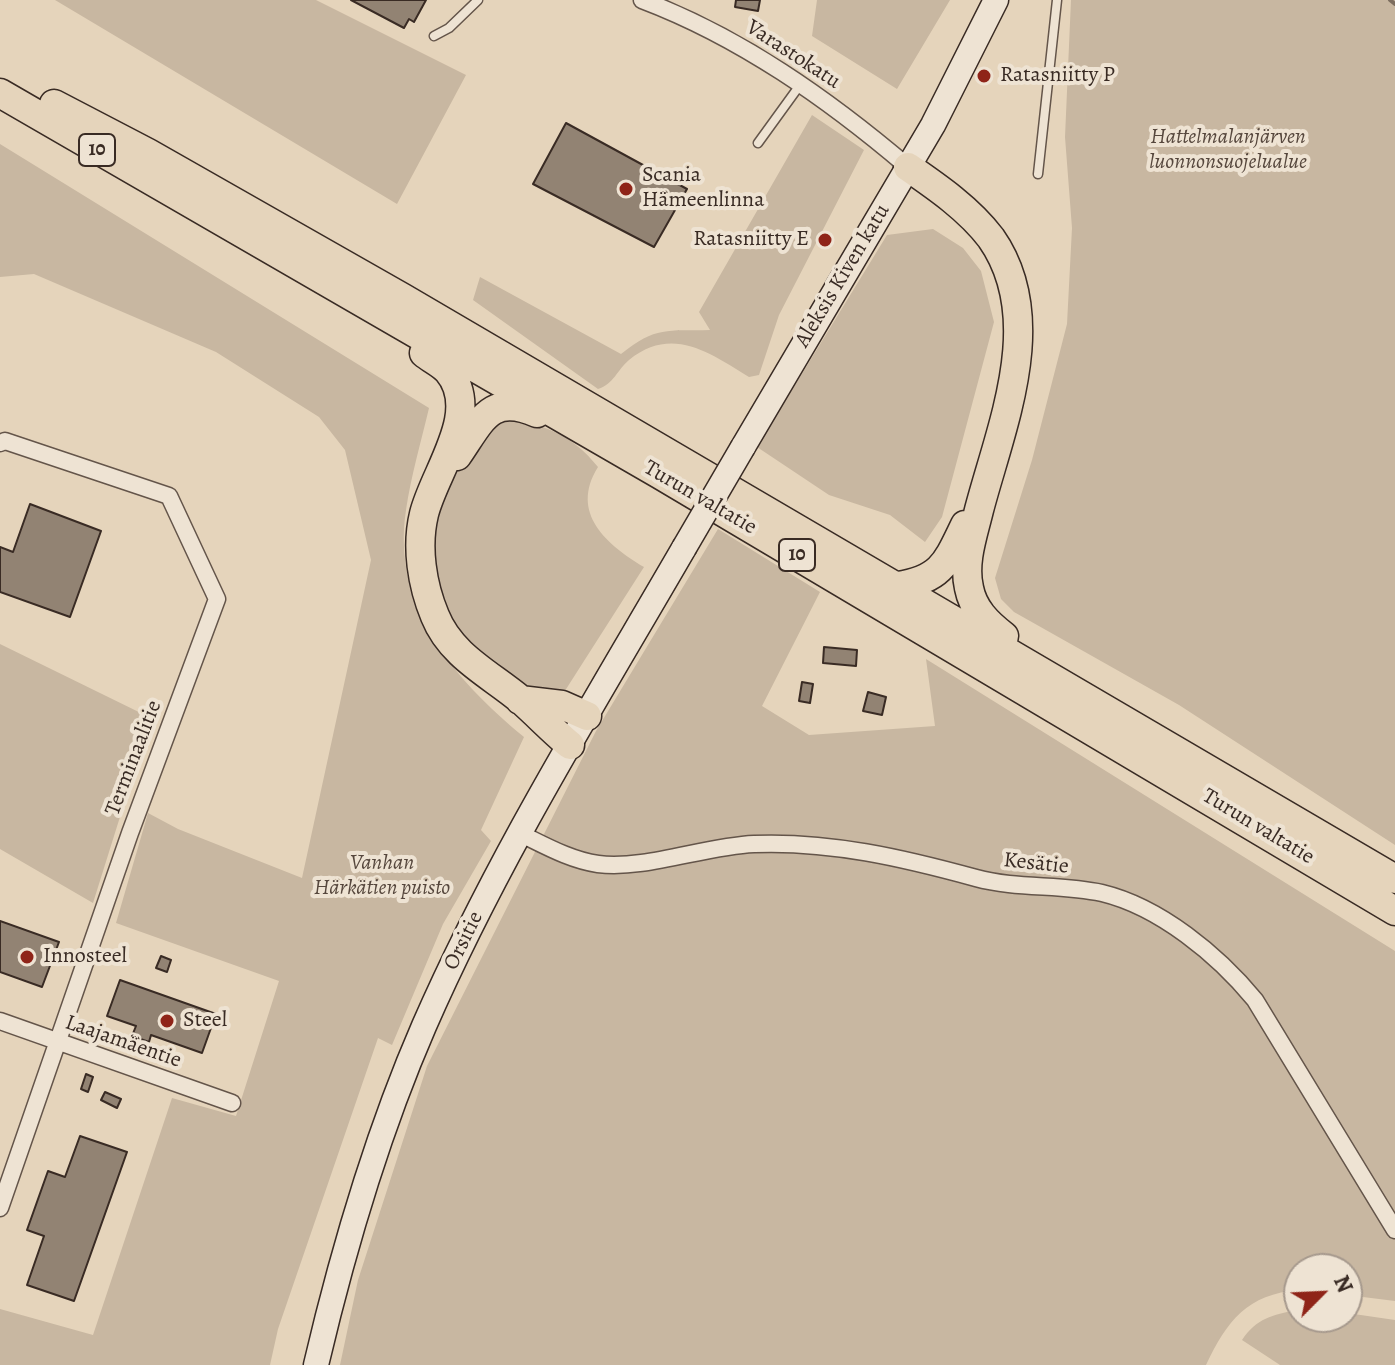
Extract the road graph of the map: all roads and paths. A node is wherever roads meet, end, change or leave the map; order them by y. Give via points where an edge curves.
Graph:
1 (478, 0) edge
2 (642, 0) edge
3 (996, 0) edge
4 (1057, 0) edge
5 (434, 36) dead end
6 (0, 76) edge
7 (800, 85) junction
8 (0, 93) edge
9 (758, 143) dead end
10 (908, 167) junction
11 (1038, 174) dead end
12 (194, 207) junction
13 (0, 443) edge
14 (659, 474) junction
15 (987, 481) junction
16 (429, 496) junction
17 (684, 548) joint
18 (898, 586) junction
19 (1055, 676) junction
20 (520, 700) junction
21 (587, 716) junction
22 (570, 745) junction
23 (519, 833) junction
24 (1395, 879) edge
25 (1395, 911) edge
26 (0, 1021) edge
27 (60, 1043) junction
28 (232, 1103) dead end
29 (0, 1208) edge
30 (1395, 1230) edge
31 (316, 1365) edge

1 - 5 lane
2 - 7 street, Varastokatu via 714,31
3 - 10 main road, Aleksis Kiven katu
4 - 11 lane
6 - 18 highway, Turun valtatie / 10 via 272,223
7 - 9 lane
7 - 10 street, Varastokatu
8 - 12 highway, Turun valtatie / 10
10 - 15 highway via 950,198 991,239 1015,296 1018,335 1008,404
10 - 17 main road, Aleksis Kiven katu, bridge
12 - 14 highway, Turun valtatie / 10
12 - 16 highway via 279,270 448,371 460,394 460,421
13 - 27 street, Terminaalitie via 169,496 217,599 130,833
14 - 16 highway via 544,416 505,404 488,414
14 - 25 highway, Turun valtatie / 10
15 - 18 highway via 946,564 928,579
15 - 19 highway via 967,570 973,600 988,623
16 - 20 highway via 422,559 436,617 479,670
17 - 21 main road, Orsitie
18 - 19 highway, Turun valtatie / 10
19 - 24 highway, Turun valtatie / 10
20 - 21 highway via 562,705
20 - 22 highway
21 - 22 main road, Orsitie
22 - 23 main road, Orsitie
23 - 30 street, Kesätie via 599,864 720,847 815,845 884,854 995,882 1103,893 1133,905 1194,942 1255,1000
23 - 31 main road, Orsitie via 454,960 395,1100 354,1219
26 - 27 street, Laajamäentie
27 - 28 street, Laajamäentie
27 - 29 street, Terminaalitie

